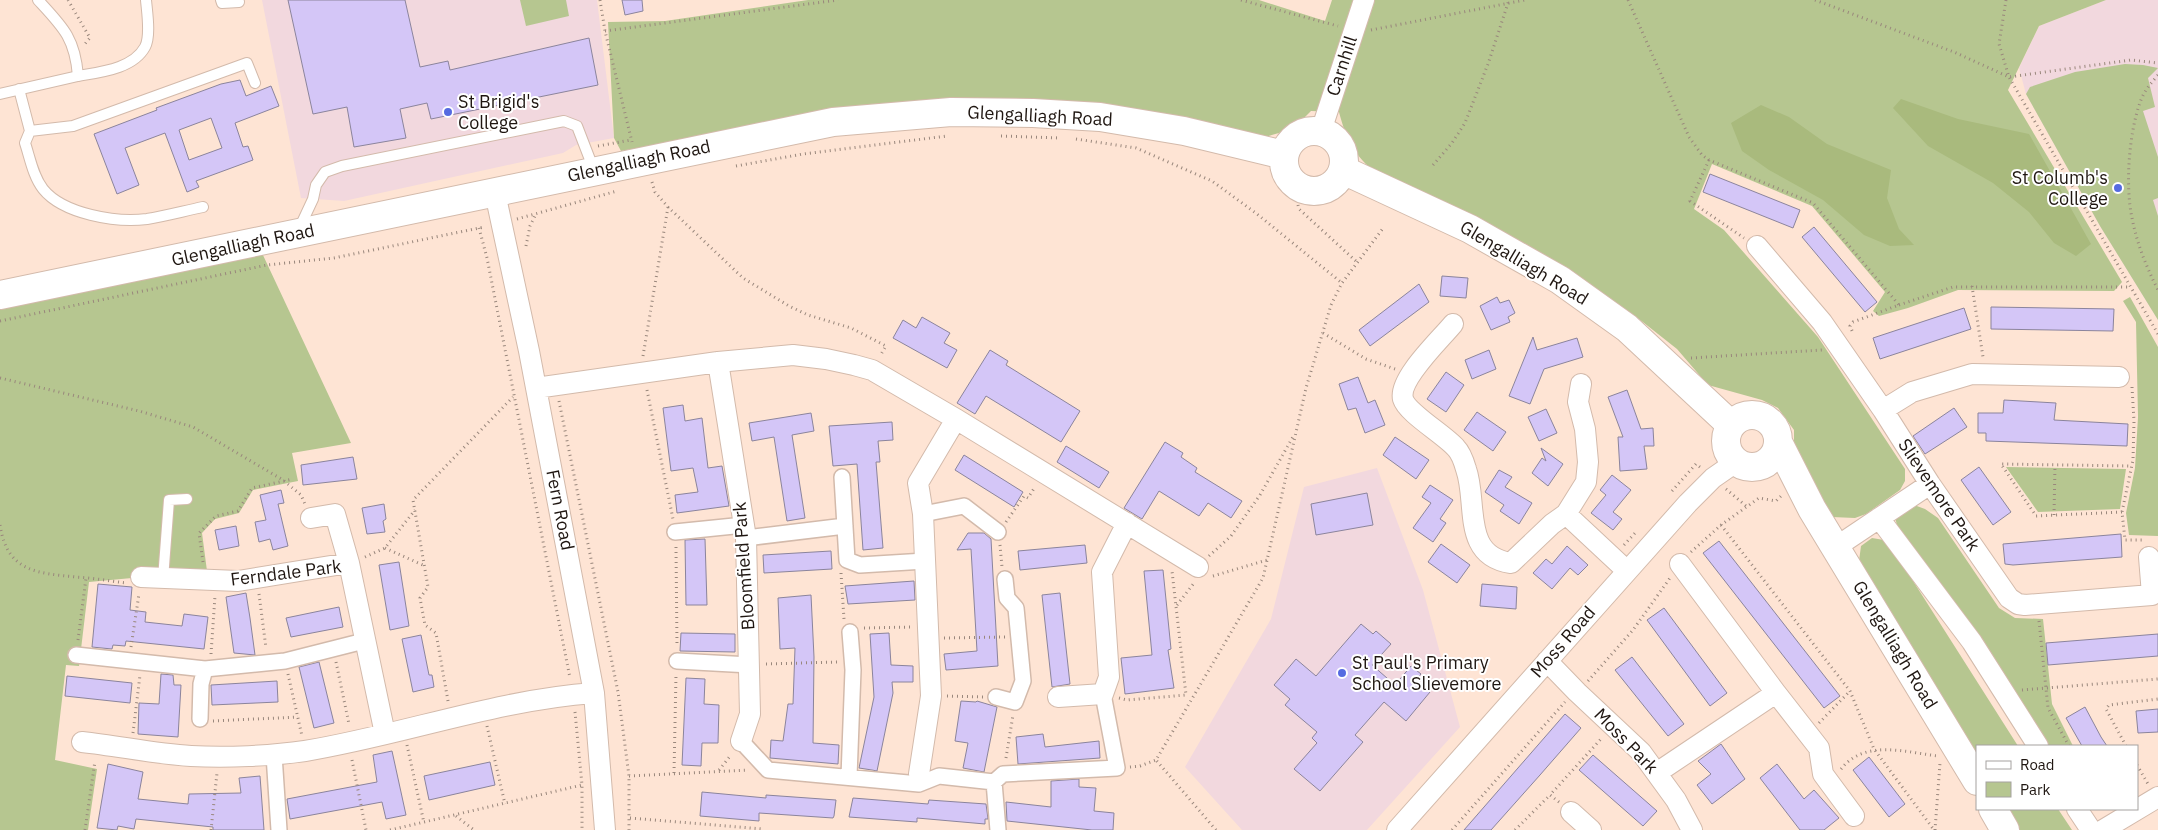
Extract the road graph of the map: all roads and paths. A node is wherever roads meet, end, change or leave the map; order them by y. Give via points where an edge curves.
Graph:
1 (38, 0) edge
2 (68, 0) edge
3 (146, 0) edge
4 (221, 0) edge
5 (600, 0) edge
6 (837, 0) edge
7 (1241, 0) edge
8 (1364, 0) edge
9 (1525, 0) edge
10 (1628, 0) edge
11 (1815, 0) edge
12 (2006, 0) edge
13 (239, 2) dead end
14 (1508, 2) edge
15 (1354, 29) junction
16 (605, 31) junction
17 (76, 55) junction
18 (2158, 63) edge
19 (2158, 75) edge
20 (78, 76) junction
21 (2009, 77) junction
22 (255, 83) dead end
23 (19, 89) junction
24 (0, 94) edge
25 (30, 131) junction
26 (1321, 131) junction
27 (948, 136) dead end
28 (996, 136) dead end
29 (1065, 138) dead end
30 (1075, 139) dead end
31 (1284, 155) junction
32 (590, 159) junction
33 (1708, 160) junction
34 (1433, 165) dead end
35 (728, 168) dead end
36 (1343, 170) junction
37 (661, 180) dead end
38 (652, 182) junction
39 (646, 183) dead end
40 (622, 189) dead end
41 (495, 193) junction
42 (1298, 205) dead end
43 (203, 207) dead end
44 (668, 207) junction
45 (502, 223) junction
46 (1384, 227) dead end
47 (479, 228) junction
48 (296, 234) junction
49 (1757, 246) joint
50 (1358, 263) junction
51 (1342, 283) junction
52 (1972, 286) junction
53 (2130, 287) junction
54 (2158, 290) edge
55 (0, 295) edge
56 (1899, 305) junction
57 (0, 321) edge
58 (1453, 324) dead end
59 (1323, 333) junction
60 (2158, 334) edge
61 (1840, 348) junction
62 (1660, 359) junction
63 (718, 362) junction
64 (872, 370) junction
65 (643, 372) junction
66 (1986, 374) junction
67 (1410, 375) junction
68 (2119, 377) joint
69 (0, 378) edge
70 (1581, 384) dead end
71 (536, 388) junction
72 (513, 396) junction
73 (1884, 410) junction
74 (956, 419) junction
75 (1731, 425) junction
76 (1296, 431) junction
77 (1778, 444) junction
78 (1744, 465) junction
79 (2055, 465) junction
80 (2131, 466) junction
81 (1046, 473) junction
82 (842, 477) dead end
83 (1713, 478) junction
84 (293, 479) dead end
85 (284, 480) junction
86 (1930, 484) junction
87 (1787, 490) junction
88 (187, 499) dead end
89 (1746, 506) junction
90 (416, 509) junction
91 (1812, 509) junction
92 (2122, 512) junction
93 (923, 514) junction
94 (1566, 514) junction
95 (2054, 515) junction
96 (311, 518) joint
97 (1879, 518) junction
98 (1127, 523) junction
99 (0, 525) edge
100 (1721, 525) junction
101 (845, 526) junction
102 (675, 532) junction
103 (745, 532) junction
104 (998, 532) junction
105 (1836, 547) junction
106 (385, 548) junction
107 (1168, 548) junction
108 (2149, 557) joint
109 (847, 560) junction
110 (1268, 560) junction
111 (925, 561) junction
112 (349, 563) junction
113 (1680, 564) junction
114 (425, 566) junction
115 (1626, 570) junction
116 (1197, 573) junction
117 (86, 578) junction
118 (256, 578) junction
119 (163, 579) junction
120 (1005, 579) joint
121 (141, 580) junction
122 (211, 580) junction
123 (1176, 605) junction
124 (2038, 605) junction
125 (850, 632) junction
126 (928, 633) junction
127 (1019, 637) junction
128 (364, 642) junction
129 (333, 649) junction
130 (76, 655) joint
131 (135, 661) junction
132 (285, 661) junction
133 (677, 661) junction
134 (1548, 661) junction
135 (853, 662) junction
136 (268, 663) junction
137 (750, 664) junction
138 (205, 669) junction
139 (2158, 679) edge
140 (2046, 688) junction
141 (1850, 691) junction
142 (1577, 692) junction
143 (594, 693) junction
144 (1776, 693) junction
145 (1103, 694) junction
146 (2004, 694) junction
147 (573, 695) junction
148 (1186, 695) junction
149 (931, 696) junction
150 (996, 697) joint
151 (1058, 697) dead end
152 (1193, 698) junction
153 (2158, 699) edge
154 (1015, 702) junction
155 (484, 711) junction
156 (298, 717) junction
157 (451, 717) junction
158 (200, 719) joint
159 (1613, 726) junction
160 (394, 732) junction
161 (1808, 734) junction
162 (741, 740) joint
163 (353, 741) junction
164 (90, 743) joint
165 (2037, 745) edge
166 (2068, 745) edge
167 (2125, 745) edge
168 (131, 748) junction
169 (1874, 749) junction
170 (305, 751) junction
171 (274, 754) junction
172 (219, 756) junction
173 (1156, 760) junction
174 (1117, 768) junction
175 (768, 770) junction
176 (1658, 772) junction
177 (674, 773) junction
178 (629, 776) dead end
179 (849, 778) junction
180 (999, 778) junction
181 (919, 779) junction
182 (1976, 779) edge
183 (1830, 784) junction
184 (582, 785) junction
185 (1550, 795) junction
186 (2158, 798) edge
187 (504, 804) junction
188 (1994, 810) edge
189 (2079, 810) edge
190 (2138, 810) edge
191 (2138, 810) edge
192 (1571, 812) joint
193 (455, 815) junction
194 (1854, 816) dead end
195 (630, 818) dead end
196 (424, 823) junction
197 (733, 828) edge
198 (763, 829) edge
199 (86, 830) edge
200 (211, 830) edge
201 (279, 830) edge
202 (366, 830) edge
203 (390, 830) edge
204 (474, 830) edge
205 (582, 830) edge
206 (605, 830) edge
207 (998, 830) edge
208 (1216, 830) edge
209 (1397, 830) edge
210 (1452, 830) edge
211 (1515, 830) edge
212 (1591, 830) edge
213 (1692, 830) edge
214 (1934, 830) edge
215 (2005, 830) edge
216 (2091, 830) edge
217 (2104, 830) edge

1 - 17 lane via 63,26
2 - 17 path via 90,38
3 - 20 lane via 145,47 127,65
4 - 13 lane via 222,3
5 - 16 path
6 - 16 path
7 - 15 path
8 - 15 street, Carnhill
9 - 14 path
10 - 33 path via 1689,137
11 - 21 path via 1954,52
12 - 21 path via 1999,44
14 - 15 path via 1364,31
14 - 34 path via 1464,123
15 - 26 street, Carnhill
16 - 32 path via 631,140
17 - 20 lane
18 - 21 path via 2131,60
19 - 54 path via 2148,87 2137,112 2129,186 2131,216 2138,245
20 - 23 lane
21 - 53 path
22 - 25 lane via 246,62 74,126
23 - 24 lane
23 - 25 lane
25 - 43 lane via 25,143 35,175 50,197 65,206 103,216 145,219
26 - 31 main road via 1303,132 1294,137
26 - 36 main road via 1332,136 1343,151
27 - 35 path via 803,154
28 - 29 path
30 - 51 path via 1136,148 1212,181
31 - 32 main road, Glengalliagh Road via 1184,131 1100,117 950,112 833,122
31 - 36 main road via 1283,163 1289,179 1303,190 1313,192 1332,186
32 - 41 main road, Glengalliagh Road
32 - 48 lane via 577,126 564,120 342,166 325,172 316,185 313,199
33 - 49 path via 1690,201
33 - 56 path via 1813,203
36 - 62 main road, Glengalliagh Road via 1470,228 1560,280 1627,328
37 - 38 path
38 - 39 path
38 - 44 path via 655,192
40 - 45 path
41 - 45 street, Fern Road
41 - 48 main road, Glengalliagh Road
42 - 50 path
44 - 64 path via 722,260 766,293 796,309 850,328 886,346
44 - 65 path via 644,347
45 - 47 path
45 - 71 street, Fern Road
46 - 50 path
47 - 57 path via 334,258 267,265
47 - 72 path
48 - 55 main road, Glengalliagh Road
49 - 61 street, Slievemore Park
50 - 51 path
51 - 59 path
52 - 53 path
52 - 56 path via 1953,287
52 - 66 path
53 - 60 path
56 - 61 path via 1853,322 1850,326 1854,334
58 - 67 street
59 - 67 path via 1366,359
59 - 76 path
61 - 62 path
61 - 73 street, Slievemore Park
62 - 75 main road, Glengalliagh Road
63 - 64 street via 793,356 826,359
63 - 65 street
63 - 103 street, Bloomfield Park
64 - 74 street
65 - 71 street
65 - 102 path
66 - 68 street
66 - 73 street via 1972,374 1912,392
67 - 94 street via 1403,399 1410,410 1458,450 1470,487 1475,535 1486,552 1498,561 1510,563
68 - 80 path via 2131,376 2134,421
69 - 85 path via 193,427
70 - 94 street via 1578,402 1585,429 1586,482
71 - 143 street, Fern Road
72 - 90 path via 413,500
72 - 147 path
73 - 86 street, Slievemore Park
74 - 81 street
74 - 93 street via 918,483
75 - 77 main road via 1745,415 1762,416 1775,427
75 - 78 main road via 1726,440 1730,456
76 - 110 path
76 - 116 path via 1260,495
77 - 78 main road via 1771,460 1764,464
77 - 91 main road, Glengalliagh Road
78 - 83 street, Moss Road
78 - 87 main road, Glengalliagh Road
79 - 80 path
79 - 95 path
79 - 95 path via 2002,464 2036,516
80 - 92 path
81 - 98 street
81 - 104 path via 1028,498 1024,496
82 - 101 street
83 - 89 path
83 - 115 street, Moss Road
84 - 85 path
85 - 96 path via 302,495
85 - 122 path via 252,488 238,511 216,516 199,533
86 - 97 street
86 - 124 street, Slievemore Park via 2009,598 2018,604
87 - 89 path via 1776,500 1759,498
87 - 91 main road, Glengalliagh Road
88 - 119 lane via 169,500
89 - 100 path
90 - 106 path
90 - 114 path
91 - 105 main road, Glengalliagh Road
92 - 95 path
92 - 108 path via 2125,540 2147,540
93 - 104 street via 964,506
93 - 111 street
94 - 115 street
96 - 112 street via 335,514
97 - 105 street
97 - 146 street via 1972,642
98 - 107 street
98 - 145 street via 1102,572 1109,678
99 - 117 path via 7,550 32,571
100 - 113 path via 1698,543
100 - 141 path
101 - 103 street
101 - 109 street
102 - 103 street
102 - 133 path
103 - 137 street, Bloomfield Park
104 - 120 path
105 - 182 main road, Glengalliagh Road
106 - 112 path
106 - 114 path
107 - 116 street
107 - 123 path
108 - 124 street, Slievemore Park via 2152,595
109 - 111 street via 860,565
109 - 125 path via 841,574 844,623
110 - 116 path
110 - 152 path via 1250,604
111 - 126 street
112 - 118 street, Ferndale Park
112 - 128 street, Ferndale Park
113 - 142 path via 1633,630
113 - 144 street
114 - 157 path via 428,586 420,598 425,625 436,632
115 - 134 street, Moss Road
116 - 123 path
117 - 121 path
117 - 130 path
118 - 122 street, Ferndale Park
118 - 136 path
119 - 121 street, Ferndale Park
119 - 122 street, Ferndale Park
120 - 127 street via 1007,598 1016,608
121 - 131 path
122 - 138 path via 212,653
123 - 148 path
124 - 140 path
125 - 126 path via 869,627
125 - 135 street
126 - 127 path
126 - 149 street
127 - 154 street via 1023,681
128 - 129 street
128 - 160 street, Ferndale Park
129 - 132 street
129 - 163 path
130 - 131 street
131 - 138 street
131 - 168 path
132 - 136 street
132 - 156 path
133 - 137 street
133 - 177 path
134 - 142 street, Moss Park
134 - 209 street, Moss Road
135 - 137 path
135 - 179 street
136 - 138 street
137 - 162 street, Bloomfield Park via 750,714
138 - 158 street
139 - 140 path
140 - 146 path
140 - 166 path via 2048,708
141 - 161 path
141 - 169 path
142 - 159 street, Moss Park
142 - 210 path via 1557,709
143 - 147 street
143 - 206 street, Fern Road
144 - 161 street
144 - 176 street
145 - 148 path via 1127,700
145 - 151 street
145 - 174 street
146 - 165 street
147 - 155 street
147 - 184 path
148 - 152 path
149 - 150 path
149 - 181 street
150 - 154 street
152 - 173 path
153 - 167 path via 2109,705 2106,709
154 - 180 path
155 - 157 street
155 - 187 path
156 - 158 path
156 - 170 path
157 - 160 street
159 - 176 street, Moss Park
159 - 185 path
160 - 163 street
160 - 196 path
161 - 183 street via 1819,748 1823,774
162 - 175 street
163 - 170 street
163 - 202 path via 352,762
164 - 168 street
164 - 199 path
168 - 172 street via 192,757
169 - 183 path via 1850,758
169 - 214 path
169 - 214 path via 1941,756
170 - 171 street
171 - 172 street
171 - 201 street
172 - 200 path
173 - 174 path via 1140,766
173 - 208 path
174 - 180 street
175 - 177 path
175 - 179 street
176 - 213 street, Moss Park
177 - 178 path
179 - 181 street
180 - 181 street via 939,776
180 - 207 street
183 - 194 street
184 - 187 path
184 - 205 path
185 - 192 path
185 - 211 path
186 - 191 street
187 - 193 path
188 - 215 main road
189 - 216 street
190 - 217 street
192 - 212 street
193 - 196 path
193 - 204 path
195 - 197 path
196 - 203 path
197 - 198 path

